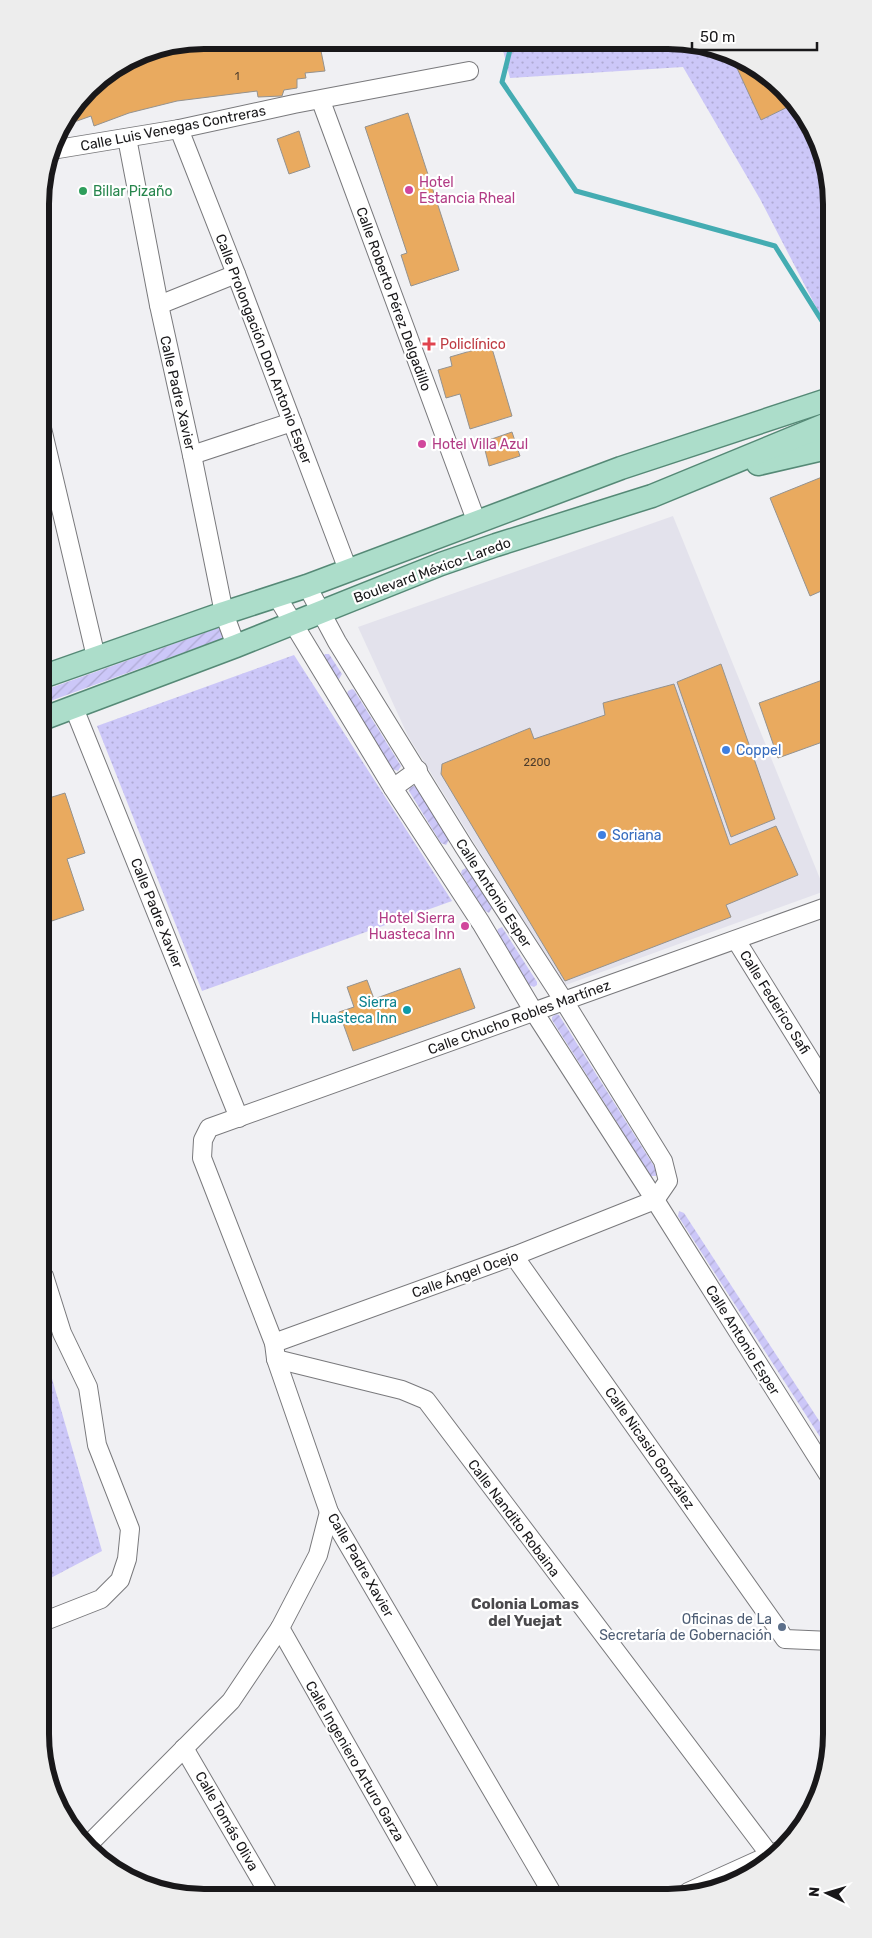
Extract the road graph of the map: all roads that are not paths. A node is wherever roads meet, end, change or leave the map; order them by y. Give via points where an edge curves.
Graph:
1 (469, 71) dead end
2 (321, 100) junction
3 (180, 129) junction
4 (127, 138) junction
5 (59, 149) edge
6 (236, 274) junction
7 (158, 305) junction
8 (823, 386) edge
9 (822, 402) edge
10 (292, 422) junction
11 (823, 425) edge
12 (823, 449) edge
13 (192, 455) junction
14 (49, 458) edge
15 (621, 468) junction
16 (699, 478) junction
17 (477, 523) junction
18 (348, 570) junction
19 (307, 586) junction
20 (276, 595) junction
21 (321, 612) junction
22 (224, 613) junction
23 (291, 623) junction
24 (236, 646) junction
25 (96, 657) junction
26 (49, 674) edge
27 (74, 708) junction
28 (49, 717) edge
29 (418, 770) junction
30 (393, 788) junction
31 (464, 847) junction
32 (441, 861) junction
33 (823, 908) edge
34 (736, 940) junction
35 (564, 1001) junction
36 (534, 1012) junction
37 (823, 1079) edge
38 (239, 1118) junction
39 (209, 1128) joint
40 (655, 1200) junction
41 (514, 1256) junction
42 (49, 1292) edge
43 (275, 1351) junction
44 (823, 1466) edge
45 (329, 1512) junction
46 (49, 1619) edge
47 (280, 1628) junction
48 (823, 1641) edge
49 (184, 1748) junction
50 (92, 1841) edge
51 (772, 1849) edge
52 (757, 1861) edge
53 (704, 1885) edge
54 (266, 1889) edge
55 (428, 1889) edge
56 (550, 1889) edge

1 - 2 street
2 - 3 street, Calle Luis Venegas Contreras
2 - 17 street, Calle Roberto Pérez Delgadillo
3 - 4 street, Calle Luis Venegas Contreras
3 - 6 street, Calle Prolongación Don Antonio Esper
4 - 5 street, Calle Luis Venegas Contreras
4 - 7 street, Calle Padre Xavier
6 - 7 street
6 - 10 street, Calle Prolongación Don Antonio Esper
7 - 13 street, Calle Padre Xavier
8 - 15 main road
9 - 15 main road, Boulevard México-Laredo
10 - 13 street
10 - 18 street, Calle Prolongación Don Antonio Esper
11 - 16 main road, Boulevard México-Laredo
12 - 16 main road
13 - 22 street, Calle Padre Xavier
14 - 25 street
15 - 17 main road, Boulevard México-Laredo
16 - 21 main road, Boulevard México-Laredo via 496,545
17 - 18 main road, Boulevard México-Laredo
18 - 19 main road, Boulevard México-Laredo
19 - 20 main road, Boulevard México-Laredo
19 - 21 street, Calle Antonio Esper
20 - 22 main road, Boulevard México-Laredo
20 - 23 street, Calle Antonio Esper
21 - 23 main road, Boulevard México-Laredo
21 - 29 street, Calle Antonio Esper
22 - 24 street, Calle Padre Xavier
22 - 25 main road, Boulevard México-Laredo
23 - 24 main road, Boulevard México-Laredo
23 - 30 street, Calle Antonio Esper
24 - 27 main road, Boulevard México-Laredo
25 - 26 main road, Boulevard México-Laredo
27 - 28 main road, Boulevard México-Laredo
27 - 38 street, Calle Padre Xavier
29 - 30 street
29 - 31 street, Calle Antonio Esper
30 - 32 street, Calle Antonio Esper
31 - 32 street
31 - 35 street, Calle Antonio Esper
32 - 36 street, Calle Antonio Esper
33 - 34 street, Calle Chucho Robles Martínez
34 - 35 street, Calle Chucho Robles Martínez
34 - 37 street, Calle Federico Safi
35 - 36 street, Calle Chucho Robles Martínez
35 - 40 street, Calle Antonio Esper via 664,1161 668,1181
36 - 38 street, Calle Chucho Robles Martínez
36 - 40 street, Calle Antonio Esper
38 - 39 street, Calle Chucho Robles Martínez
39 - 43 street, Calle Padre Xavier via 202,1140 202,1158
40 - 41 street, Calle Ángel Ocejo
40 - 44 street, Calle Antonio Esper
41 - 43 street, Calle Ángel Ocejo
41 - 48 street, Calle Nicasio González via 785,1639
42 - 46 street via 62,1333 88,1387 97,1445 130,1529 127,1559 120,1580 101,1599
43 - 45 street, Calle Padre Xavier
43 - 51 street, Calle Nandito Robaina via 426,1400
45 - 47 street via 318,1555
45 - 56 street, Calle Padre Xavier
47 - 49 street via 232,1701
47 - 55 street, Calle Ingeniero Arturo Garza
49 - 50 street
49 - 54 street, Calle Tomás Oliva
52 - 53 street

